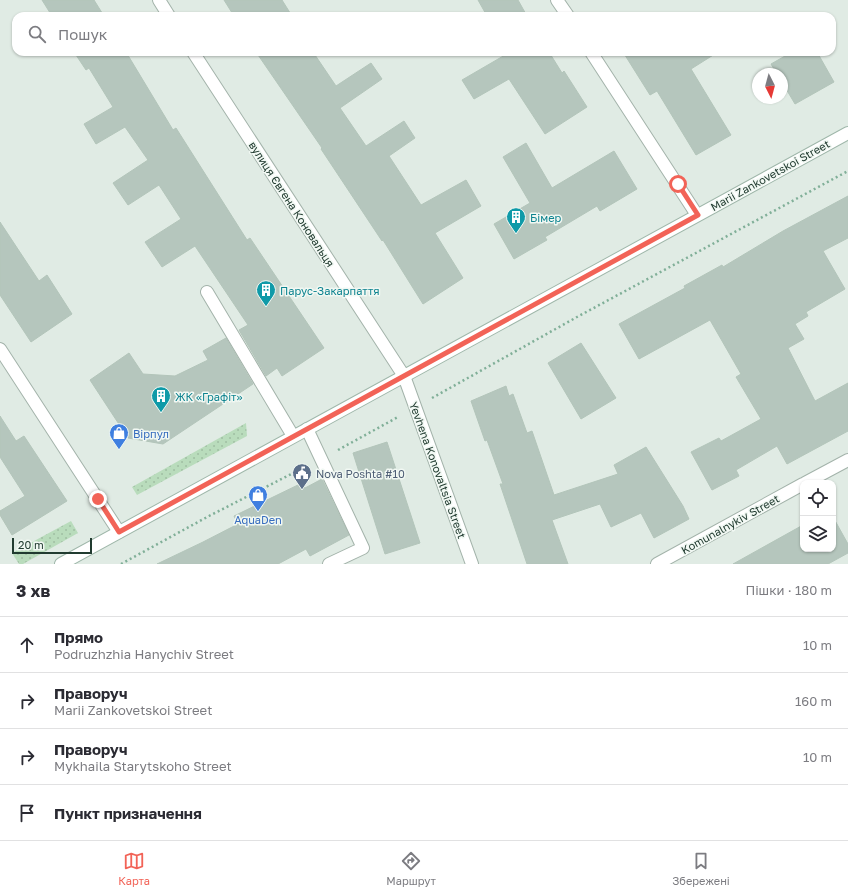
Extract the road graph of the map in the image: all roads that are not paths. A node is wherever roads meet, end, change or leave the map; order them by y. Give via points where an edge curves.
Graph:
1 (158, 0) edge
2 (557, 0) edge
3 (166, 12) edge
4 (565, 12) edge
5 (196, 56) edge
6 (594, 56) edge
7 (848, 132) edge
8 (698, 215) junction
9 (207, 292) dead end
10 (0, 349) edge
11 (404, 376) junction
12 (307, 429) junction
13 (293, 436) junction
14 (848, 460) edge
15 (811, 480) edge
16 (800, 486) edge
17 (119, 532) junction
18 (78, 560) edge
19 (61, 564) edge
20 (329, 564) edge
21 (472, 564) edge
22 (658, 564) edge

1 - 3 street
2 - 4 street
5 - 11 street, вулиця Євгена Коновальця
6 - 8 street
7 - 8 street, Marii Zankovetskoi Street
8 - 11 street, Marii Zankovetskoi Street
9 - 13 street
10 - 17 street
11 - 12 street, Marii Zankovetskoi Street
11 - 21 street, Yevhena Konovaltsia Street
12 - 13 street, Marii Zankovetskoi Street
12 - 20 street via 364,548
13 - 17 street, Marii Zankovetskoi Street
14 - 15 street, Komunalnykiv Street
16 - 22 street, Komunalnykiv Street
17 - 18 street, Marii Zankovetskoi Street
18 - 19 street, Marii Zankovetskoi Street

